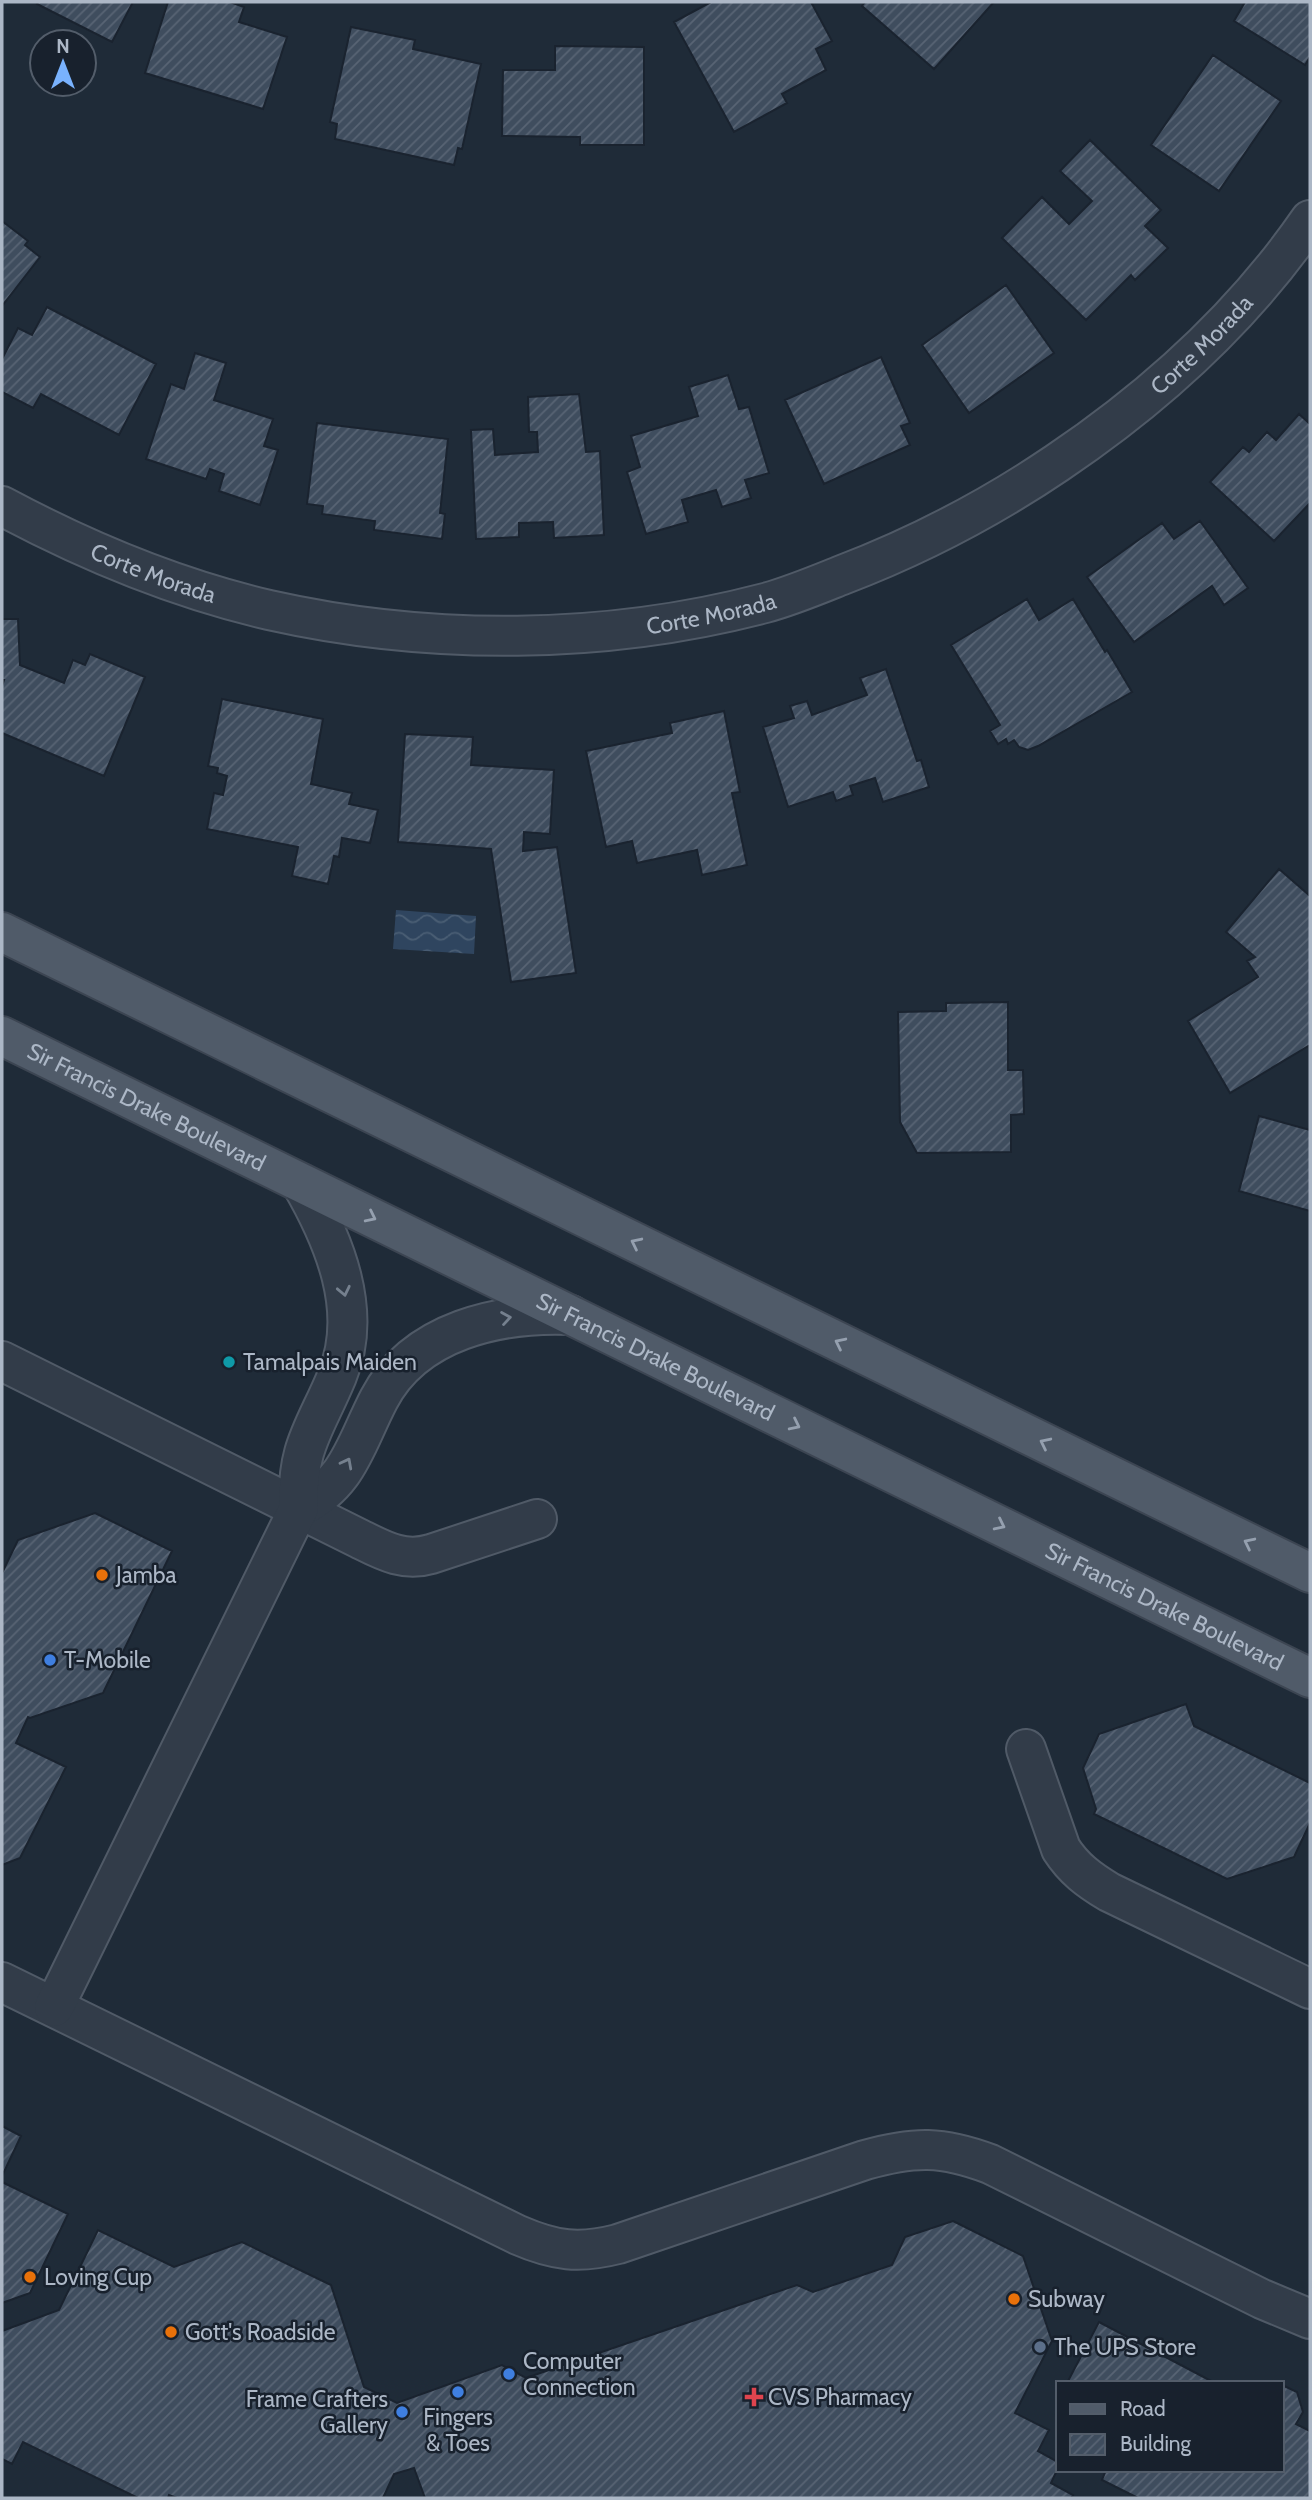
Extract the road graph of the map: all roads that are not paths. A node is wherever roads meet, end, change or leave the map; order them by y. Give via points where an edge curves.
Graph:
1 (1310, 220) edge
2 (2, 506) edge
3 (2, 932) edge
4 (2, 1036) edge
5 (301, 1183) junction
6 (571, 1315) junction
7 (2, 1361) edge
8 (299, 1508) junction
9 (537, 1519) dead end
10 (1310, 1573) edge
11 (1310, 1678) edge
12 (1026, 1749) dead end
13 (2, 1982) edge
14 (1310, 1989) edge
15 (54, 2007) junction
16 (1308, 2311) edge

1 - 2 street, Corte Morada via 1224,326 1176,372 1124,416 1032,480 881,560 768,602 706,616 575,634 500,636 321,619 270,610 166,580 75,543
10 -> 3 main road
4 - 5 main road, Sir Francis Drake Boulevard
5 -> 6 main road, Sir Francis Drake Boulevard
5 -> 8 street via 338,1267 349,1327 342,1362 306,1440 298,1476
8 -> 6 street via 328,1490 340,1476 380,1396 416,1355 452,1334 500,1318
6 -> 11 main road, Sir Francis Drake Boulevard
7 - 8 street
8 - 9 street via 390,1554 410,1558
8 - 15 street
12 - 14 street via 1061,1849 1088,1880
13 - 15 street
15 - 16 street via 554,2249 618,2244 865,2160 939,2149 990,2164 1262,2299

